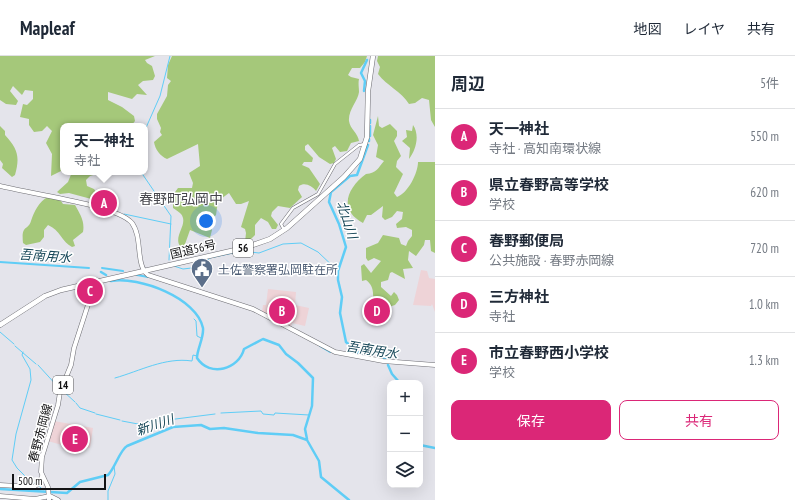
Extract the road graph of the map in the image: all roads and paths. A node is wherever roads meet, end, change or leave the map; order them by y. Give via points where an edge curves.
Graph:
1 (371, 56) edge
2 (365, 144) junction
3 (0, 186) edge
4 (283, 228) junction
5 (144, 270) junction
6 (96, 281) junction
7 (0, 324) edge
8 (435, 365) edge
9 (42, 476) junction
10 (0, 485) edge
11 (48, 495) edge
12 (0, 496) edge
13 (58, 500) edge

1 - 2 highway, 国道56号 / 56
2 - 4 highway, 国道56号 / 56 via 350,169
2 - 4 street via 359,145 335,164 318,194 291,210 281,224
2 - 5 highway, 国道56号 / 56 via 360,159 351,170 276,235 244,248
3 - 5 main road via 122,215 133,224 138,234
4 - 5 highway, 国道56号 / 56 via 253,244
5 - 6 highway, 国道56号 / 56
5 - 8 main road via 153,277 253,309 335,352 383,361
6 - 7 highway, 国道56号 / 56 via 54,292
6 - 9 main road, 春野赤岡線 / 14 via 71,365 60,392 43,454
9 - 10 main road via 38,484 32,488
9 - 11 main road, 春野赤岡線 / 14
11 - 12 main road via 35,498
11 - 13 main road

